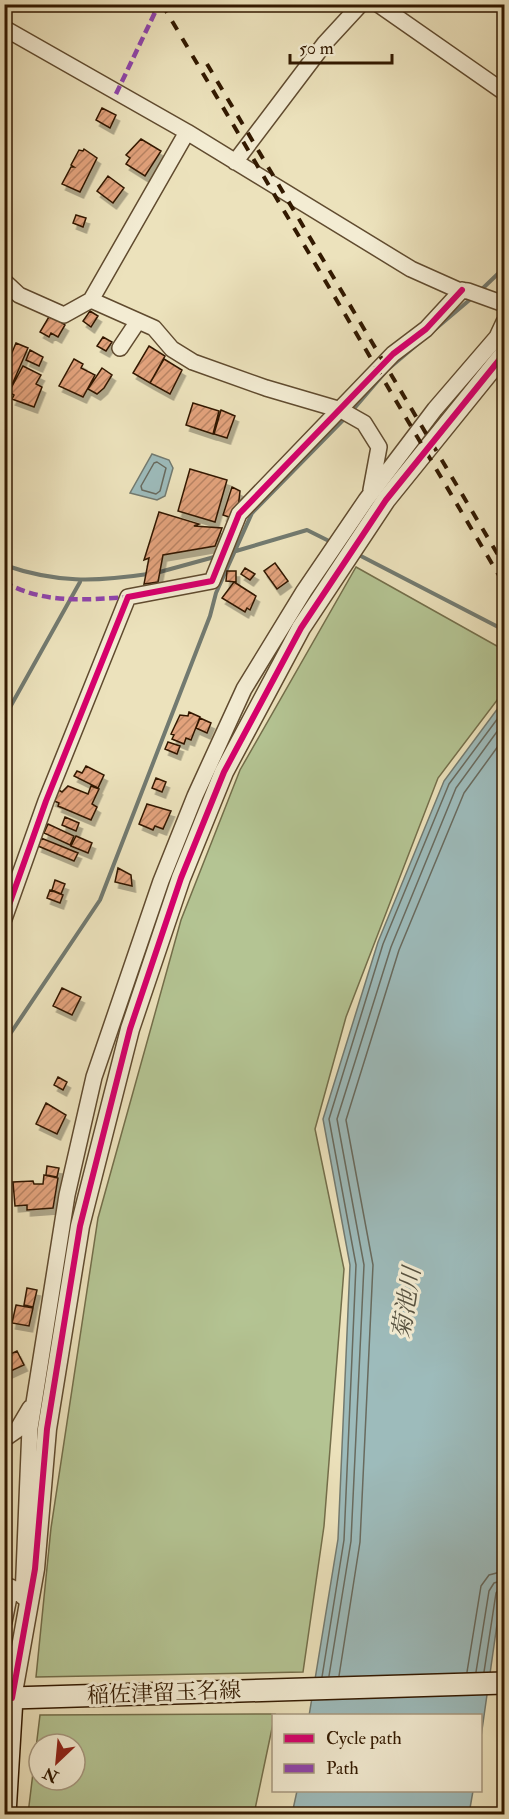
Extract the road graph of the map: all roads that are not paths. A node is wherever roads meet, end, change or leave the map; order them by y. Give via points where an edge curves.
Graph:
1 (361, 4) edge
2 (378, 4) edge
3 (4, 28) edge
4 (504, 92) edge
5 (187, 132) junction
6 (235, 162) junction
7 (4, 281) edge
8 (465, 291) junction
9 (91, 300) junction
10 (504, 304) edge
11 (138, 321) junction
12 (504, 322) edge
13 (120, 348) dead end
14 (504, 354) edge
15 (341, 410) junction
16 (371, 493) junction
17 (4, 919) edge
18 (34, 1401) junction
19 (4, 1439) edge
20 (17, 1591) edge
21 (4, 1622) edge
22 (504, 1683) edge
23 (12, 1698) junction
24 (5, 1815) edge

1 - 6 street via 325,43
2 - 4 street
3 - 5 street
5 - 6 street
5 - 9 street
6 - 8 street via 411,269
7 - 9 street via 19,295 64,315
8 - 10 street
8 - 15 street via 393,354
9 - 11 street
11 - 13 street
11 - 15 street via 154,328 172,349 193,362
12 - 16 street via 497,337
14 - 20 street via 386,500 301,628 224,772 181,878 128,1038 80,1226 53,1385 35,1569
15 - 16 street via 364,423 379,447
15 - 17 street via 239,514 212,580 128,597 46,801
16 - 18 street via 244,689 161,881 94,1077 67,1195
18 - 19 street via 17,1430
18 - 20 street
20 - 21 street
20 - 23 street
22 - 23 main road, 稲佐津留玉名線
23 - 24 main road

